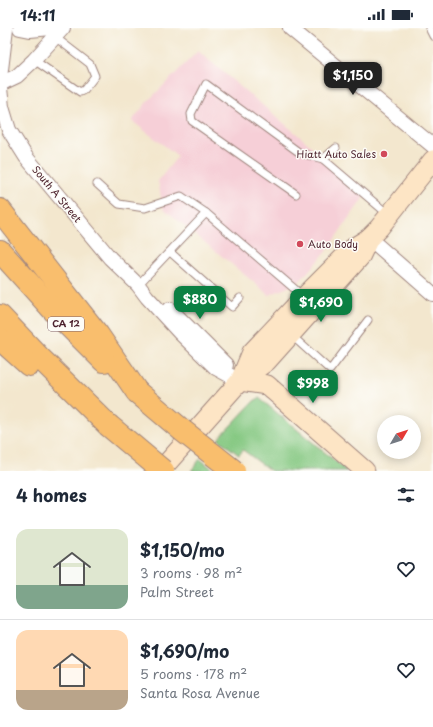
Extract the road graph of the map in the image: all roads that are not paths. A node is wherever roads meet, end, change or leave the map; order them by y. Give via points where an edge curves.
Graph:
1 (6, 28) edge
2 (20, 28) edge
3 (290, 28) edge
4 (429, 28) edge
5 (56, 31) edge
6 (433, 36) edge
7 (34, 60) junction
8 (0, 78) edge
9 (0, 84) edge
10 (0, 88) edge
11 (433, 146) edge
12 (336, 148) dead end
13 (323, 159) junction
14 (433, 160) edge
15 (97, 184) dead end
16 (296, 194) dead end
17 (0, 210) edge
18 (206, 213) junction
19 (389, 216) junction
20 (369, 238) junction
21 (0, 250) edge
22 (170, 252) junction
23 (138, 285) junction
24 (433, 294) edge
25 (304, 297) junction
26 (240, 298) dead end
27 (0, 316) edge
28 (368, 320) dead end
29 (291, 334) junction
30 (0, 339) edge
31 (240, 381) junction
32 (138, 392) junction
33 (108, 425) junction
34 (162, 471) edge
35 (234, 471) edge
36 (365, 471) edge

1 - 8 street
2 - 5 street
3 - 11 street
4 - 6 lane
5 - 7 street
5 - 7 lane via 90,64 95,76 80,92
7 - 9 street via 17,76
10 - 23 street, South A Street via 9,130 26,157 110,258
12 - 13 lane
13 - 16 lane via 300,153 206,84 191,114 192,121
13 - 19 lane
14 - 19 main road
15 - 18 lane via 119,204 145,208 181,196
17 - 32 highway via 98,335
18 - 22 lane
18 - 25 lane
19 - 20 main road
20 - 24 street
20 - 25 main road via 352,248
20 - 29 main road via 360,257
21 - 32 highway, CA 12 via 74,331
22 - 23 lane
22 - 26 lane via 232,307
23 - 31 street, South A Street via 180,333 216,368
25 - 31 main road via 252,352
27 - 33 highway
28 - 29 lane via 330,370
29 - 31 main road via 267,361
30 - 33 highway via 23,361
31 - 34 main road
31 - 36 main road via 267,385
32 - 35 highway, CA 12, bridge via 182,431
33 - 34 highway, bridge

